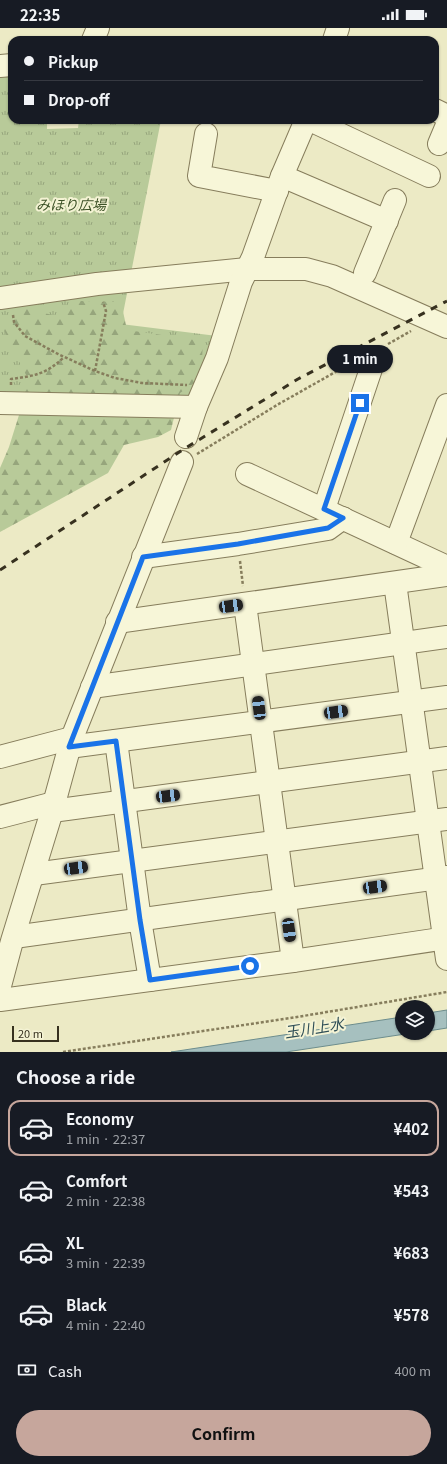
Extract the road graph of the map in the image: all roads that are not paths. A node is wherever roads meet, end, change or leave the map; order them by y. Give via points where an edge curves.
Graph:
1 (304, 124) edge
2 (318, 124) edge
3 (206, 134) dead end
4 (429, 176) dead end
5 (279, 184) junction
6 (395, 200) dead end
7 (387, 221) junction
8 (247, 269) junction
9 (365, 273) dead end
10 (5, 297) edge
11 (439, 324) edge
12 (372, 354) road end
13 (6, 395) edge
14 (447, 404) edge
15 (192, 406) junction
16 (247, 474) dead end
17 (334, 513) junction
18 (396, 543) junction
19 (143, 557) junction
20 (447, 566) edge
21 (447, 575) edge
22 (395, 583) junction
23 (245, 604) junction
24 (117, 622) junction
25 (447, 637) edge
26 (403, 643) junction
27 (253, 663) junction
28 (92, 687) junction
29 (447, 697) edge
30 (411, 702) junction
31 (261, 722) junction
32 (116, 741) junction
33 (71, 742) junction
34 (0, 757) edge
35 (447, 758) edge
36 (420, 762) junction
37 (269, 782) junction
38 (124, 802) junction
39 (53, 807) junction
40 (0, 817) edge
41 (437, 820) edge
42 (277, 842) junction
43 (132, 861) junction
44 (34, 874) junction
45 (441, 878) edge
46 (285, 900) junction
47 (140, 920) junction
48 (9, 941) edge
49 (446, 945) edge
50 (293, 961) junction
51 (150, 980) junction
52 (0, 986) edge
53 (0, 1000) edge

1 - 5 street
2 - 4 street
3 - 5 street via 199,176
5 - 7 street
5 - 8 street via 254,257
6 - 7 street
7 - 9 street
8 - 10 street via 96,284
8 - 11 street via 306,269 332,276
8 - 15 street via 216,358
12 - 17 street
13 - 15 street
14 - 18 street
15 - 19 street via 187,452
16 - 17 street
17 - 18 street
17 - 19 street via 328,528
18 - 20 street
19 - 24 street
21 - 22 street
22 - 23 street
22 - 26 street
23 - 24 street
23 - 27 street
24 - 28 street
25 - 26 street
26 - 27 street
26 - 30 street
27 - 28 street
27 - 31 street
28 - 33 street
29 - 30 street
30 - 31 street
30 - 36 street
31 - 32 street
31 - 37 street
32 - 33 street
32 - 38 street
33 - 34 street
33 - 39 street
35 - 36 street
36 - 37 street
36 - 41 street
37 - 38 street
37 - 42 street
38 - 39 street
38 - 43 street
39 - 40 street
39 - 44 street
41 - 42 street
41 - 45 street
42 - 43 street
42 - 46 street
43 - 44 street
43 - 47 street
44 - 48 street
45 - 46 street
45 - 49 street
46 - 47 street
46 - 50 street
47 - 48 street
47 - 51 street
48 - 52 street
49 - 50 street
50 - 51 street
51 - 53 street

